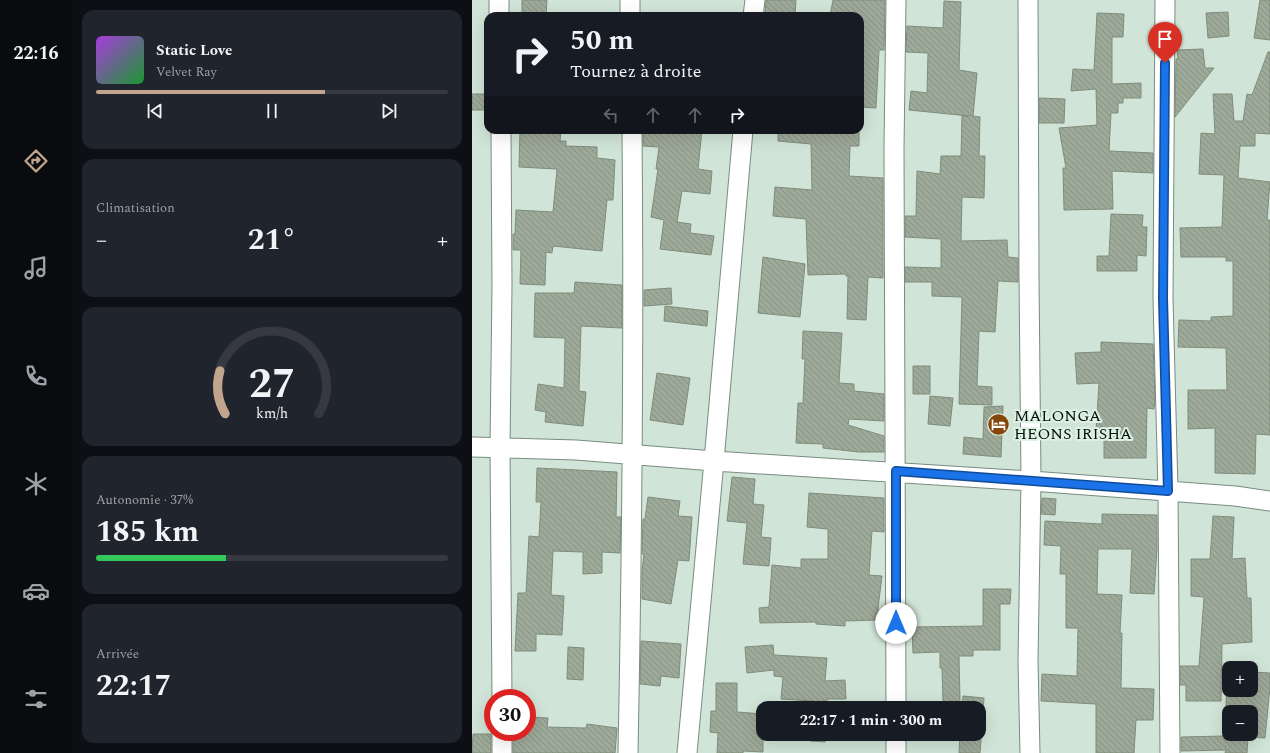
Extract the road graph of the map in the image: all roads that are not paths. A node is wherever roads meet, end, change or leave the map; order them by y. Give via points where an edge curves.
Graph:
1 (499, 0) edge
2 (630, 0) edge
3 (755, 0) edge
4 (896, 0) edge
5 (1028, 0) edge
6 (1165, 0) edge
7 (500, 12) edge
8 (630, 12) edge
9 (754, 12) edge
10 (501, 134) edge
11 (632, 134) edge
12 (743, 134) edge
13 (472, 447) edge
14 (500, 448) junction
15 (633, 454) junction
16 (714, 461) junction
17 (896, 471) junction
18 (1032, 481) junction
19 (1168, 491) junction
20 (1270, 501) edge
21 (502, 689) edge
22 (896, 701) edge
23 (502, 741) edge
24 (896, 741) edge
25 (502, 753) edge
26 (628, 753) edge
27 (687, 753) edge
28 (896, 753) edge
29 (1030, 753) edge
30 (1170, 753) edge

1 - 7 street
2 - 8 street
3 - 9 street
4 - 17 street
5 - 18 street via 1028,269
6 - 19 street via 1163,298
10 - 14 street
11 - 15 street
12 - 16 street
13 - 14 street
14 - 15 street
14 - 21 street
15 - 16 street
15 - 26 street
16 - 17 street
16 - 27 street
17 - 18 street
17 - 22 street
18 - 19 street
18 - 29 street via 1028,661
19 - 20 street
19 - 30 street
23 - 25 street
24 - 28 street

